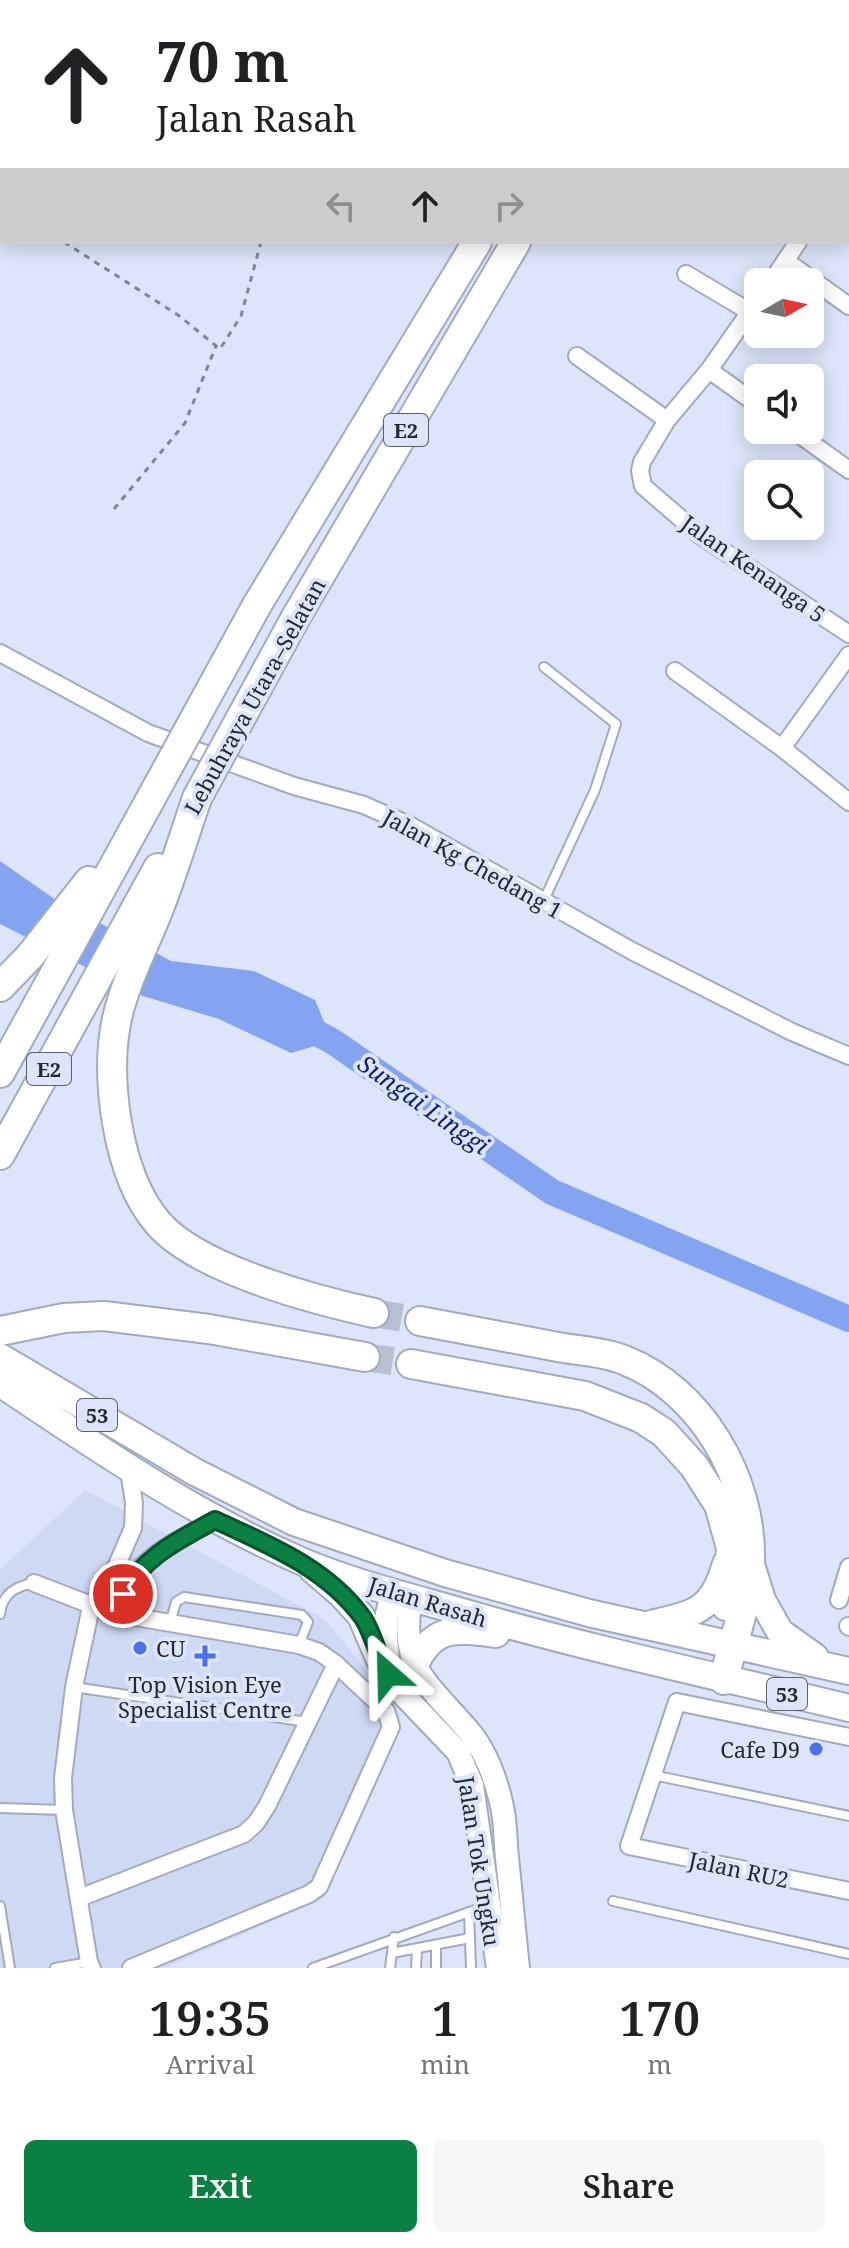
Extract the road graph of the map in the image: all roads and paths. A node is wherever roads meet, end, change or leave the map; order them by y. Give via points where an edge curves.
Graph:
1 (67, 244) edge
2 (260, 244) edge
3 (476, 244) edge
4 (515, 244) edge
5 (797, 244) edge
6 (786, 261) junction
7 (781, 268) edge
8 (686, 274) dead end
9 (744, 301) edge
10 (849, 306) edge
11 (744, 320) edge
12 (216, 346) junction
13 (577, 356) dead end
14 (709, 370) junction
15 (744, 395) edge
16 (667, 420) junction
17 (813, 444) edge
18 (849, 470) edge
19 (114, 509) dead end
20 (849, 634) edge
21 (0, 653) edge
22 (849, 655) edge
23 (544, 667) dead end
24 (675, 671) dead end
25 (782, 748) junction
26 (197, 798) junction
27 (849, 802) edge
28 (144, 811) junction
29 (543, 901) junction
30 (0, 987) edge
31 (849, 1056) edge
32 (0, 1073) edge
33 (0, 1155) edge
34 (374, 1313) tunnel mouth
35 (420, 1321) tunnel mouth
36 (0, 1331) edge
37 (0, 1357) edge
38 (365, 1357) tunnel mouth
39 (411, 1364) tunnel mouth
40 (0, 1383) edge
41 (129, 1469) junction
42 (215, 1520) junction
43 (378, 1551) junction
44 (740, 1555) junction
45 (303, 1562) junction
46 (849, 1567) edge
47 (445, 1573) junction
48 (34, 1583) joint
49 (404, 1590) junction
50 (839, 1600) dead end
51 (91, 1607) junction
52 (112, 1613) junction
53 (0, 1614) edge
54 (170, 1623) junction
55 (648, 1625) junction
56 (723, 1642) junction
57 (575, 1644) junction
58 (299, 1645) junction
59 (336, 1664) junction
60 (415, 1665) junction
61 (836, 1667) edge
62 (716, 1678) junction
63 (74, 1687) junction
64 (397, 1688) junction
65 (807, 1698) junction
66 (849, 1708) edge
67 (308, 1722) junction
68 (805, 1726) junction
69 (849, 1737) edge
70 (652, 1775) junction
71 (0, 1808) edge
72 (64, 1810) junction
73 (849, 1816) edge
74 (849, 1891) edge
75 (79, 1898) junction
76 (613, 1901) dead end
77 (0, 1906) edge
78 (480, 1908) junction
79 (394, 1937) junction
80 (470, 1938) junction
81 (436, 1945) junction
82 (417, 1949) junction
83 (392, 1953) junction
84 (849, 1954) edge
85 (91, 1965) edge
86 (10, 1968) edge
87 (55, 1968) edge
88 (131, 1968) edge
89 (313, 1968) edge
90 (390, 1968) edge
91 (416, 1968) edge
92 (436, 1968) edge
93 (471, 1968) edge
94 (498, 1968) edge
95 (506, 1968) edge
96 (519, 1968) edge

1 - 12 path via 178,315
2 - 12 path via 241,316 220,349
3 - 28 highway, Lebuhraya Utara–Selatan / E2, bridge via 257,605
4 - 26 highway, Lebuhraya Utara–Selatan / E2, bridge via 296,617
5 - 6 street
6 - 7 street
6 - 10 street
8 - 9 street
11 - 14 street, Jalan Kenanga 5
12 - 19 path via 185,423
13 - 16 street
14 - 15 street
14 - 16 street, Jalan Kenanga 5
16 - 20 street, Jalan Kenanga 5 via 642,462 643,486 701,536
17 - 18 street
21 - 29 street, Jalan Kg Chedang 1 via 148,733 294,786 364,805 411,826
22 - 25 street
23 - 29 lane via 616,724 595,790
24 - 25 street
25 - 27 street
26 - 33 highway, Lebuhraya Utara–Selatan / E2
26 - 34 highway via 122,998 113,1049 114,1103 128,1167 141,1199 160,1225 189,1249 301,1296
28 - 30 highway
28 - 32 highway, Lebuhraya Utara–Selatan / E2
29 - 31 street, Jalan Kg Chedang 1 via 632,951
35 - 44 highway via 622,1358 662,1379 726,1455 749,1534
36 - 38 highway via 104,1316
37 - 43 highway, Jalan Rasah / 53 via 249,1500
39 - 44 highway via 585,1396 641,1418 664,1433 708,1484
40 - 41 highway, Jalan Rasah / 53
41 - 42 highway, Jalan Rasah / 53
41 - 51 street via 133,1528
42 - 45 highway, Jalan Rasah / 53
42 - 52 street via 148,1561 134,1574
43 - 47 highway, Jalan Rasah / 53
43 - 49 highway
44 - 55 highway via 695,1613
44 - 56 highway
44 - 61 highway via 780,1632
45 - 49 highway, Jalan Rasah / 53
45 - 64 highway via 361,1616
46 - 50 street
47 - 49 highway
47 - 55 highway, Jalan Rasah / 53
48 - 51 street
48 - 53 lane via 11,1591
49 - 57 highway, Jalan Rasah / 53
49 - 60 main road, Jalan Tok Ungku
49 - 64 main road, Jalan Tok Ungku via 386,1618 388,1660
51 - 52 street
51 - 63 street
52 - 54 street
54 - 58 street
54 - 58 lane via 176,1602 184,1597 302,1615 308,1622
55 - 56 highway, Jalan Rasah / 53
56 - 61 highway, Jalan Rasah / 53
56 - 62 highway
57 - 60 highway via 453,1632 432,1638
57 - 62 highway, Jalan Rasah / 53
58 - 59 street
59 - 67 street
59 - 88 street via 386,1711 391,1727 319,1887
60 - 96 main road, Jalan Tok Ungku via 474,1737 489,1766 502,1804
62 - 65 highway, Jalan Rasah / 53
63 - 67 lane
63 - 72 street
64 - 78 main road, Jalan Tok Ungku via 445,1735 472,1785
65 - 66 highway, Jalan Rasah / 53
65 - 68 street
67 - 75 street via 267,1806 244,1834
68 - 69 street
68 - 70 street via 677,1702
70 - 73 lane
70 - 74 street, Jalan RU2 via 629,1846
71 - 72 lane
72 - 75 street
75 - 85 street
76 - 84 lane
77 - 86 lane
78 - 79 lane
78 - 80 lane
78 - 94 main road, Jalan Tok Ungku
79 - 83 lane
79 - 89 lane
80 - 81 lane
80 - 93 lane
81 - 82 lane
81 - 92 lane
82 - 83 lane
82 - 91 lane
83 - 90 lane
85 - 87 lane
95 - 96 street

